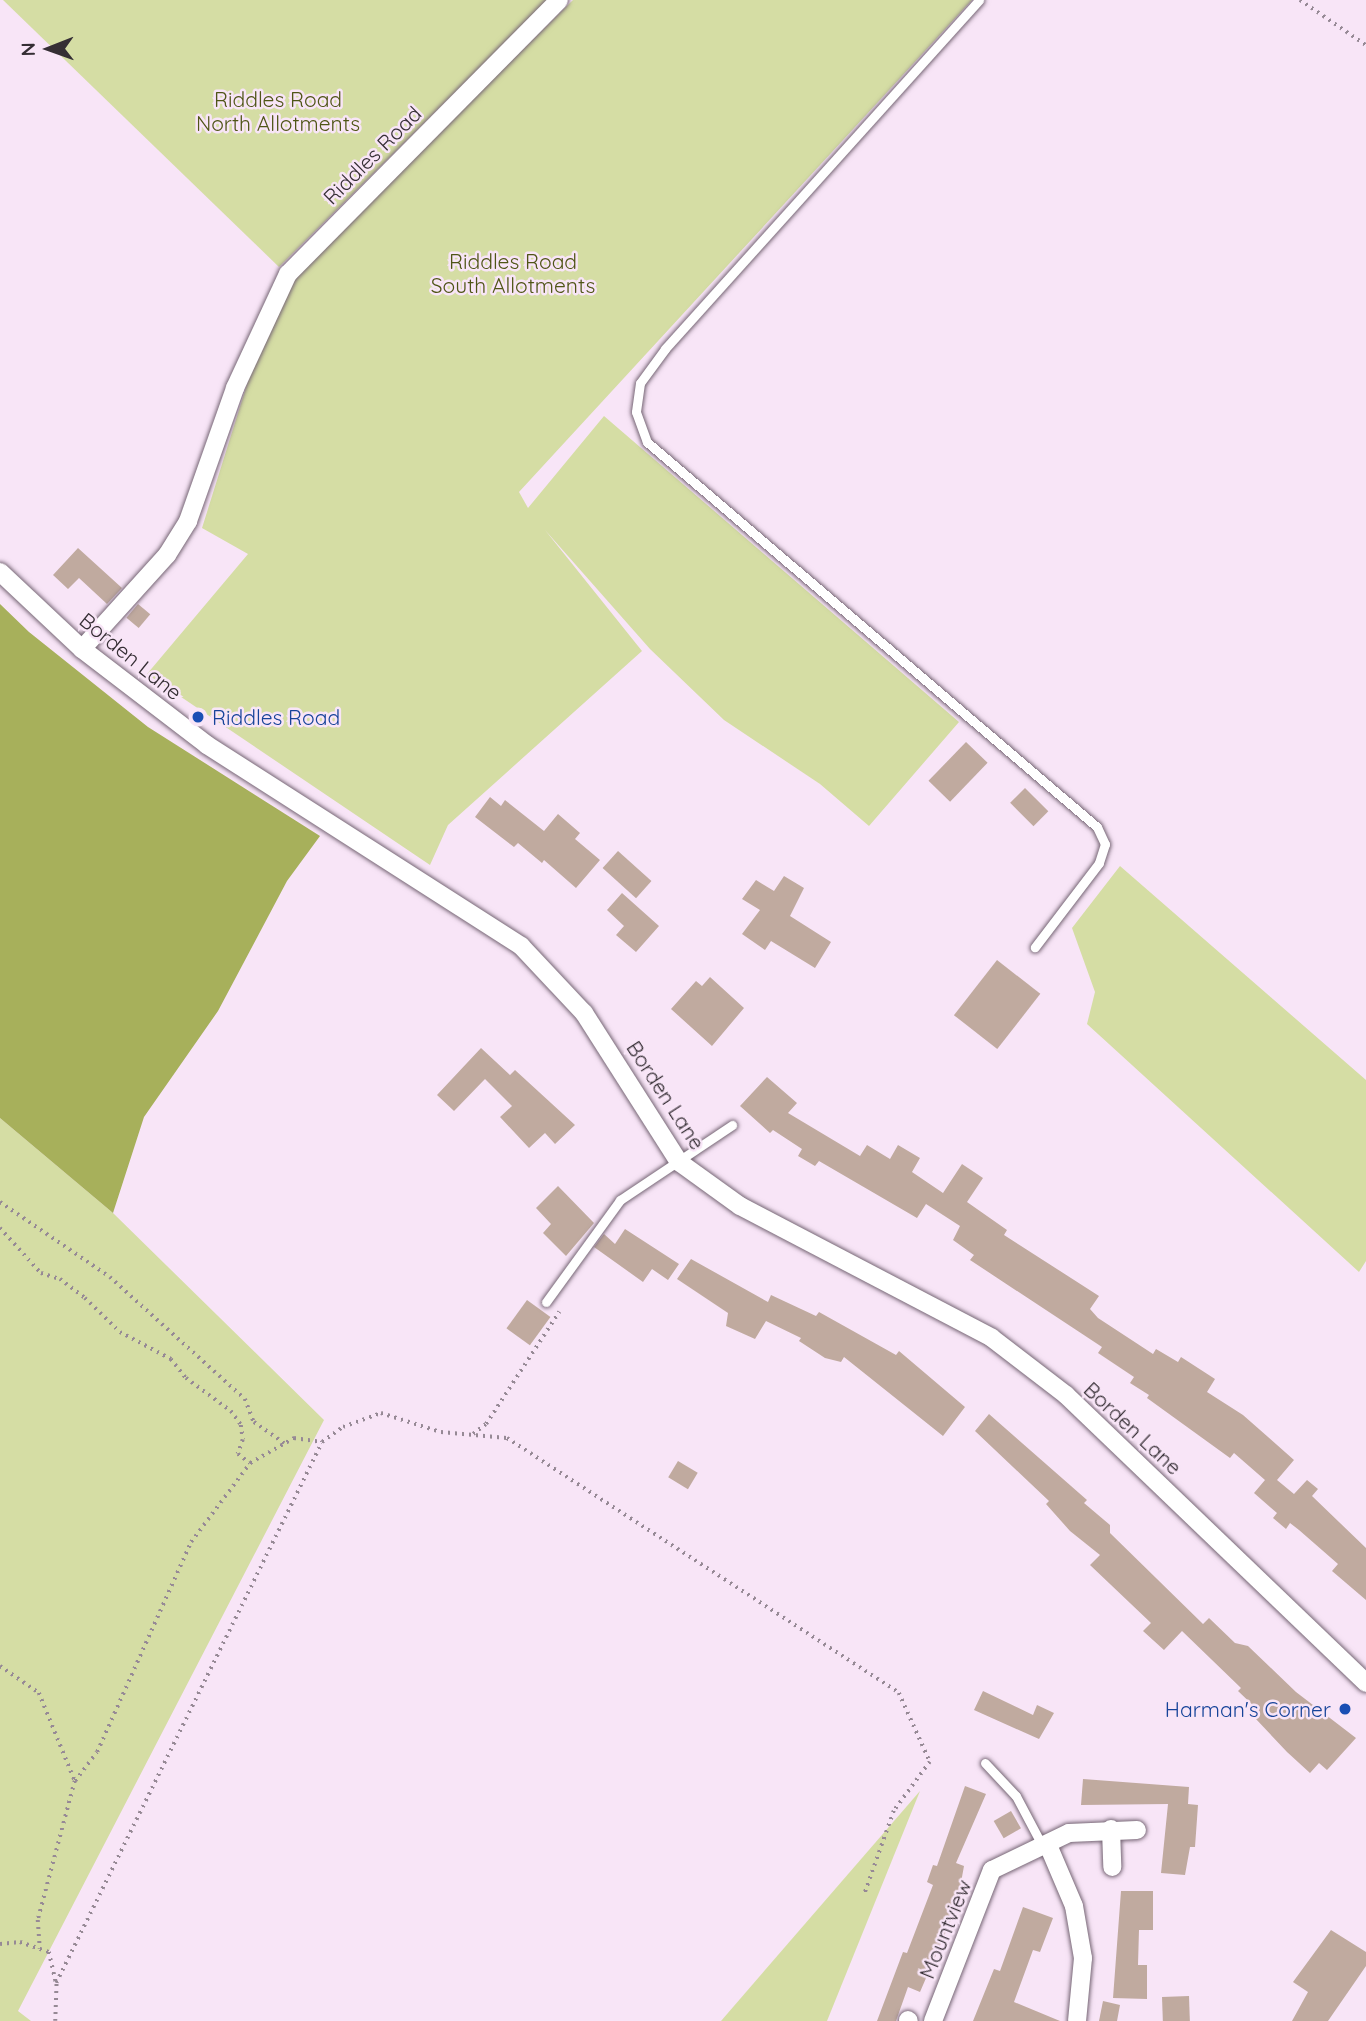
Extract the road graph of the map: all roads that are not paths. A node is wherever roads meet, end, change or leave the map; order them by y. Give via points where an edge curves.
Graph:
1 (559, 0) edge
2 (979, 0) edge
3 (0, 572) edge
4 (82, 649) junction
5 (1035, 947) dead end
6 (732, 1125) dead end
7 (679, 1162) junction
8 (546, 1302) dead end
9 (1366, 1683) edge
10 (985, 1763) dead end
11 (1111, 1829) junction
12 (1137, 1830) dead end
13 (1045, 1846) junction
14 (1112, 1867) dead end
15 (933, 2021) edge
16 (1077, 2021) edge

1 - 4 street, Riddles Road via 288,274 235,388 188,521 167,555
2 - 5 lane via 665,349 640,383 636,412 648,442 1097,827 1105,844 1099,863
3 - 4 street, Borden Lane
4 - 7 street, Borden Lane via 207,745 521,946 584,1013
6 - 7 lane
7 - 8 lane via 620,1200
7 - 9 street, Borden Lane via 740,1206 992,1338 1066,1395
10 - 13 lane via 1016,1796
11 - 12 street, Mountview
11 - 13 street, Mountview via 1069,1833
11 - 14 street
13 - 15 street, Mountview via 992,1870
13 - 16 street via 1074,1906 1083,1958

